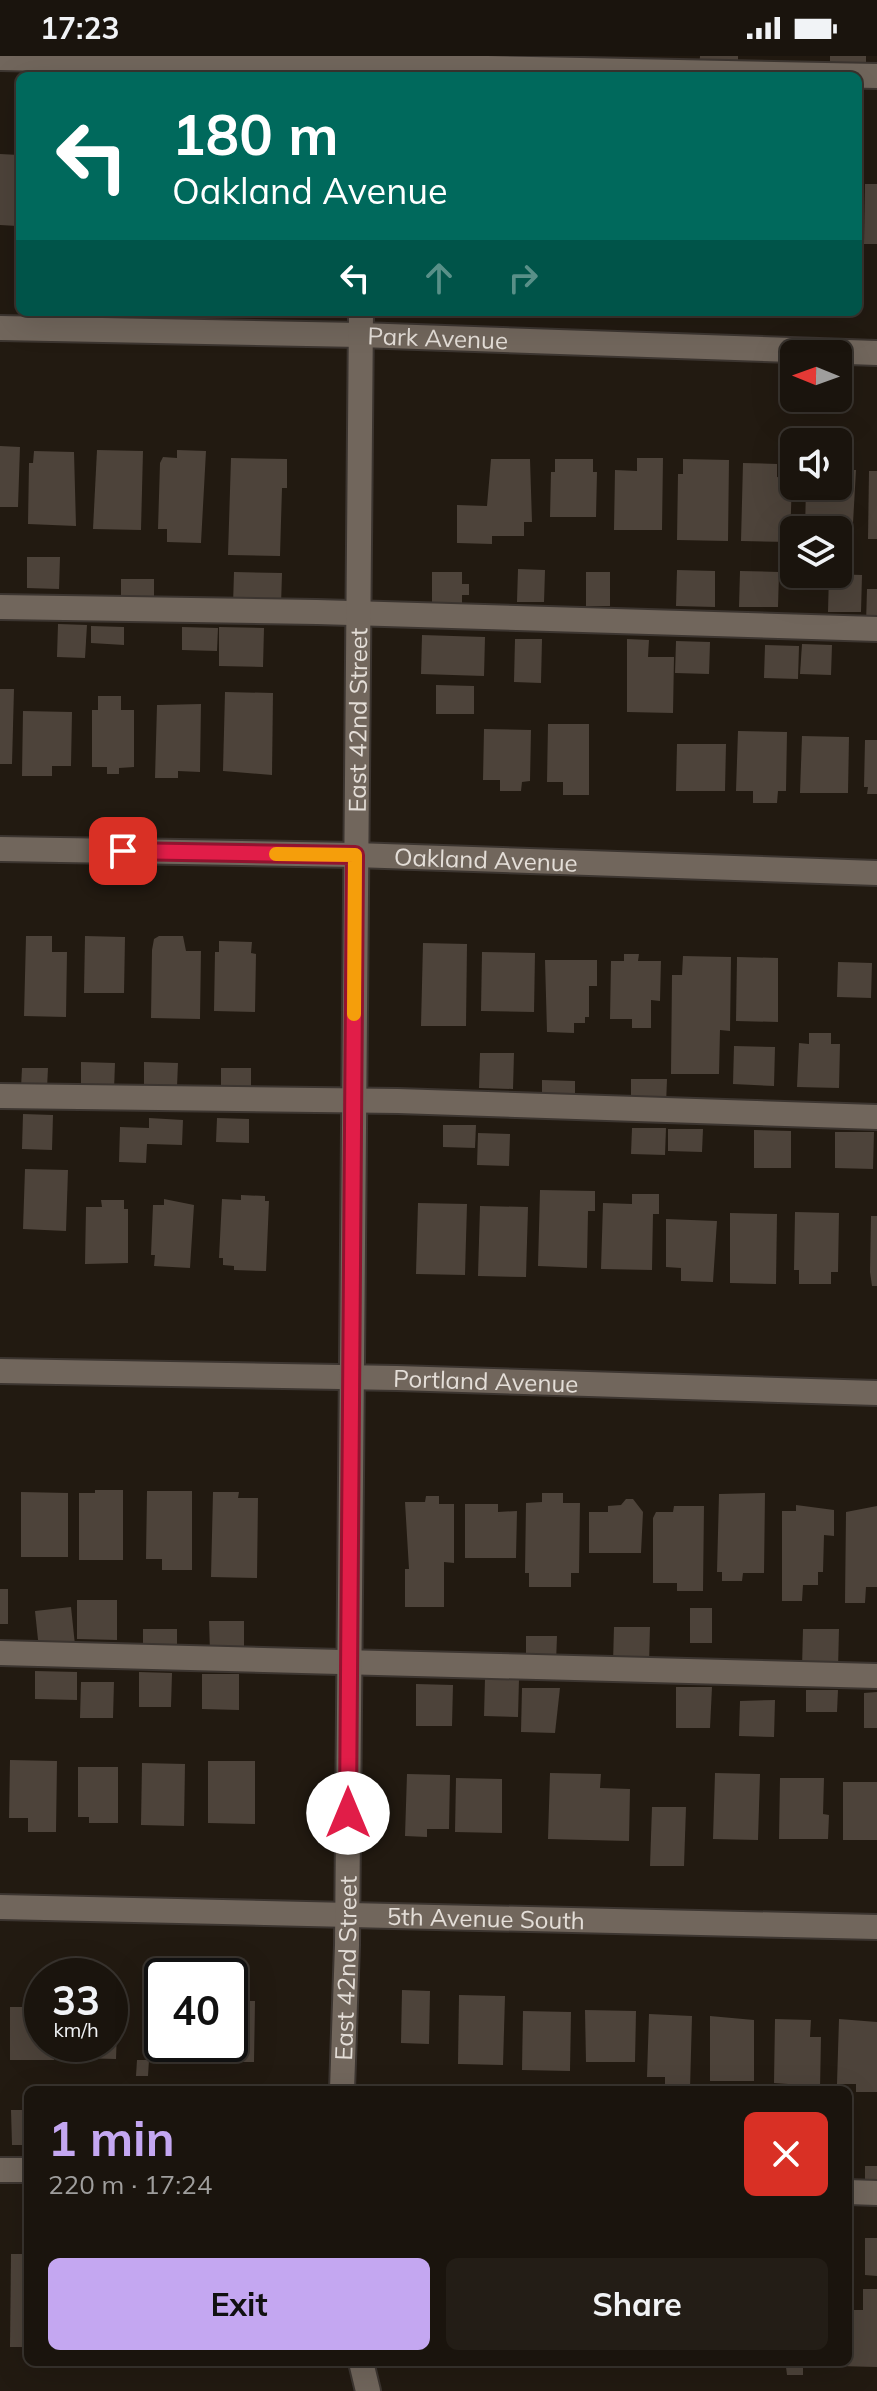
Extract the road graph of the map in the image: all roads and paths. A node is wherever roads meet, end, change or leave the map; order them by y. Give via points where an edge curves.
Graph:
1 (0, 58) edge
2 (367, 66) edge
3 (673, 72) edge
4 (360, 324) edge
5 (0, 328) edge
6 (877, 353) edge
7 (0, 607) edge
8 (358, 614) junction
9 (877, 629) edge
10 (0, 849) edge
11 (355, 855) junction
12 (877, 873) edge
13 (0, 1096) edge
14 (353, 1100) junction
15 (877, 1117) edge
16 (0, 1371) edge
17 (351, 1377) junction
18 (877, 1393) edge
19 (0, 1653) edge
20 (348, 1661) junction
21 (877, 1676) edge
22 (0, 1907) edge
23 (347, 1913) junction
24 (877, 1927) edge
25 (342, 2086) edge
26 (0, 2170) edge
27 (24, 2170) edge
28 (852, 2192) edge
29 (877, 2193) edge
30 (362, 2366) edge
31 (368, 2391) edge

1 - 2 street
2 - 3 street
4 - 5 street, Park Avenue
4 - 6 street, Park Avenue
4 - 8 street, East 42nd Street
7 - 8 street
8 - 9 street
8 - 11 street, East 42nd Street
10 - 11 street, Oakland Avenue
11 - 12 street, Oakland Avenue
11 - 14 street, East 42nd Street
13 - 14 street
14 - 15 street
14 - 17 street, East 42nd Street
16 - 17 street, Portland Avenue
17 - 18 street, Portland Avenue
17 - 20 street, East 42nd Street
19 - 20 street
20 - 21 street
20 - 23 street, East 42nd Street
22 - 23 street, 5th Avenue South
23 - 24 street, 5th Avenue South
23 - 25 street, East 42nd Street
26 - 27 street
28 - 29 street
30 - 31 street

